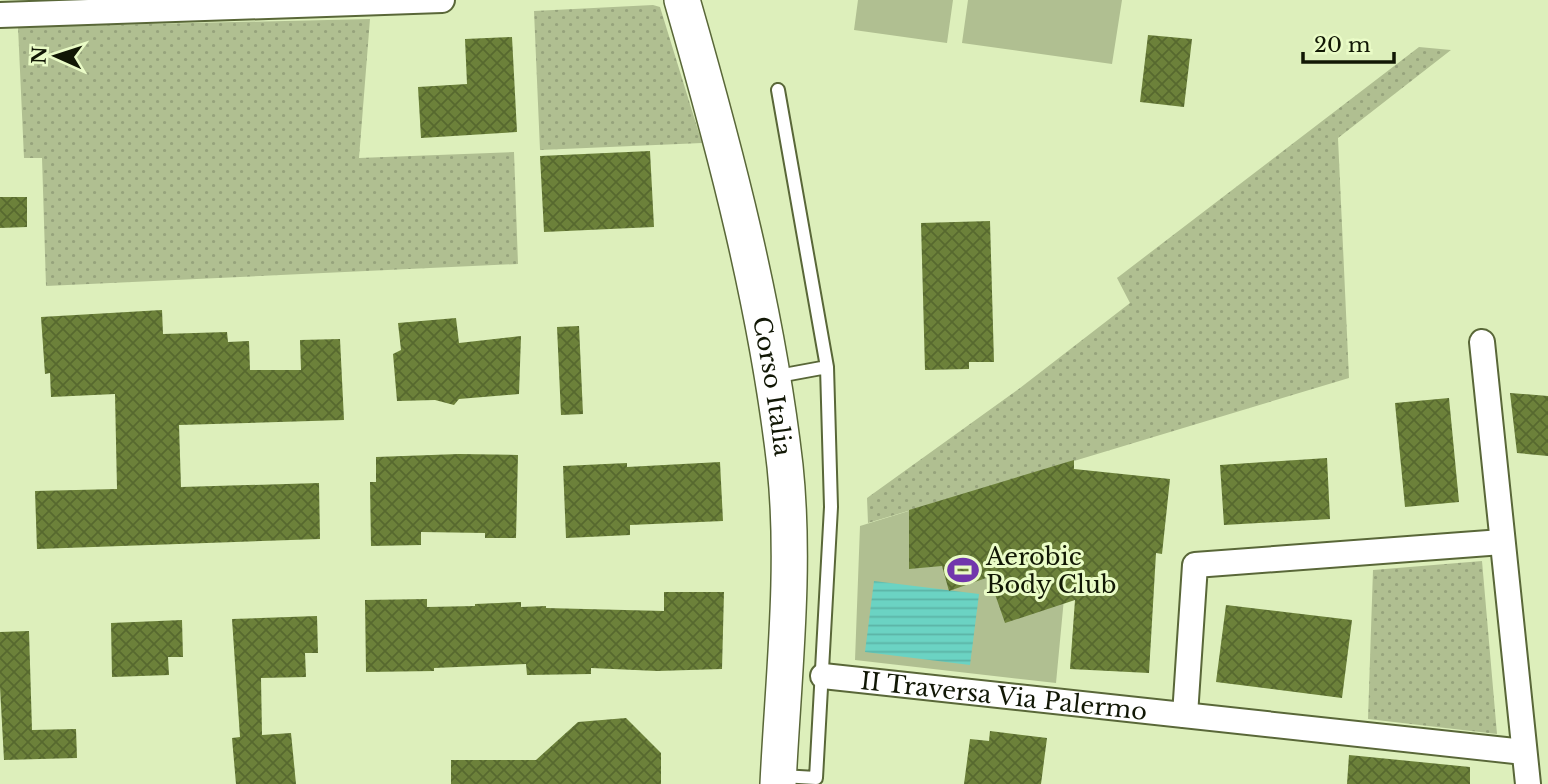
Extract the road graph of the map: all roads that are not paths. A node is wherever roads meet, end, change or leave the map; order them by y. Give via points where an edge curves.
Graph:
1 (442, 0) edge
2 (682, 0) edge
3 (0, 15) edge
4 (778, 90) dead end
5 (1482, 342) dead end
6 (827, 367) junction
7 (771, 378) junction
8 (1502, 542) junction
9 (823, 676) junction
10 (1185, 715) junction
11 (1524, 752) junction
12 (778, 780) edge
13 (816, 781) edge
14 (1528, 784) edge

1 - 3 street
2 - 7 street, Corso Italia via 719,131
4 - 6 lane
5 - 8 street
6 - 7 lane
6 - 9 lane via 831,507
7 - 12 street, Corso Italia via 785,467 789,562
8 - 10 street via 1195,565
8 - 11 street
9 - 10 street, II Traversa Via Palermo
9 - 13 lane
10 - 11 street, II Traversa Via Palermo
11 - 14 street
12 - 13 lane

